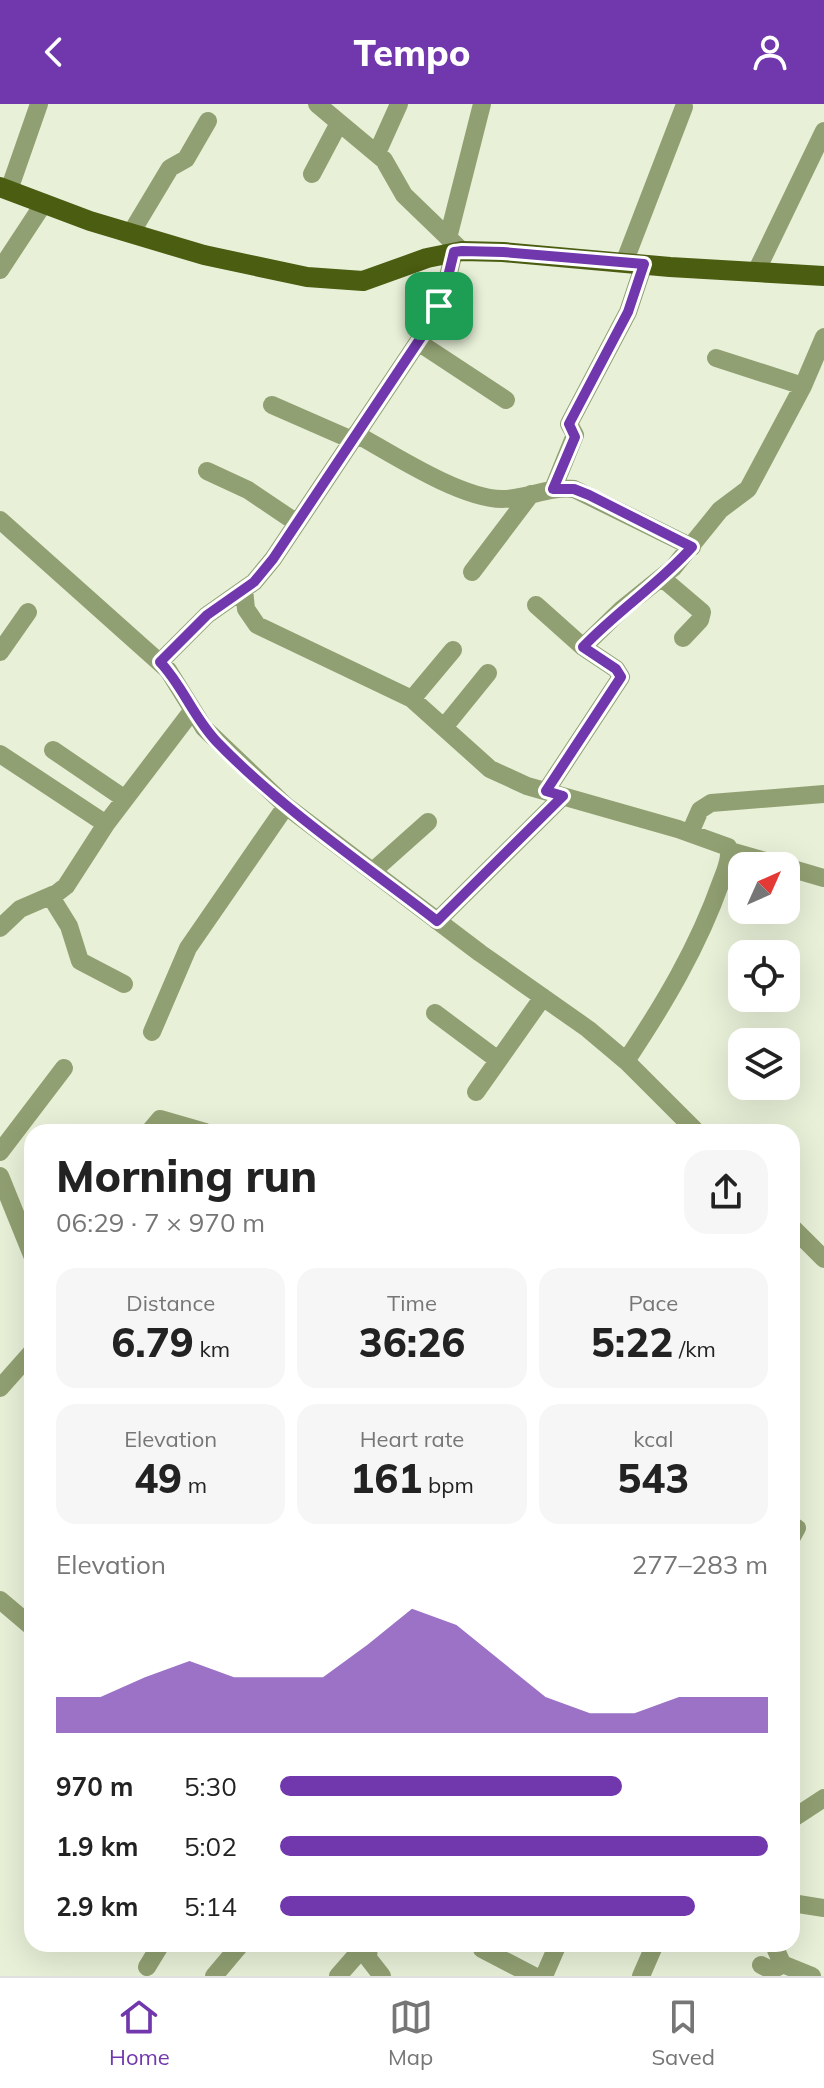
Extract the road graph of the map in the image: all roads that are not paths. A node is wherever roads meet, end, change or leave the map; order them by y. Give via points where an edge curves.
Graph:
1 (39, 104) edge
2 (317, 104) edge
3 (399, 104) edge
4 (482, 104) edge
5 (684, 107) dead end
6 (208, 121) dead end
7 (339, 123) junction
8 (824, 131) edge
9 (377, 153) junction
10 (312, 174) dead end
11 (4, 188) edge
12 (44, 203) junction
13 (131, 233) junction
14 (455, 247) junction
15 (634, 264) junction
16 (0, 270) edge
17 (756, 272) junction
18 (824, 276) edge
19 (824, 339) edge
20 (418, 342) junction
21 (716, 358) dead end
22 (803, 386) junction
23 (506, 400) dead end
24 (272, 405) dead end
25 (354, 437) junction
26 (207, 471) dead end
27 (553, 489) junction
28 (531, 494) junction
29 (0, 520) edge
30 (297, 523) junction
31 (692, 547) junction
32 (472, 572) dead end
33 (662, 578) junction
34 (244, 589) junction
35 (536, 605) dead end
36 (28, 612) dead end
37 (683, 638) dead end
38 (583, 647) junction
39 (453, 650) dead end
40 (0, 652) edge
41 (160, 662) junction
42 (488, 673) dead end
43 (412, 699) junction
44 (192, 711) junction
45 (445, 726) junction
46 (53, 750) dead end
47 (0, 754) edge
48 (554, 794) junction
49 (824, 794) edge
50 (125, 799) junction
51 (286, 806) junction
52 (428, 822) dead end
53 (106, 824) junction
54 (690, 833) junction
55 (730, 851) junction
56 (734, 852) edge
57 (373, 871) junction
58 (800, 871) edge
59 (824, 878) edge
60 (51, 897) junction
61 (437, 921) junction
62 (0, 928) edge
63 (124, 984) dead end
64 (543, 997) junction
65 (435, 1013) dead end
66 (152, 1032) dead end
67 (498, 1060) junction
68 (626, 1061) junction
69 (64, 1068) dead end
70 (476, 1092) dead end
71 (156, 1124) edge
72 (177, 1124) edge
73 (689, 1124) edge
74 (0, 1152) edge
75 (0, 1176) edge
76 (24, 1235) edge
77 (800, 1235) edge
78 (824, 1259) edge
79 (24, 1361) edge
80 (0, 1388) edge
81 (0, 1600) edge
82 (24, 1620) edge
83 (824, 1798) edge
84 (800, 1814) edge
85 (800, 1904) edge
86 (824, 1908) edge
87 (156, 1952) edge
88 (234, 1952) edge
89 (360, 1952) edge
90 (369, 1952) edge
91 (486, 1952) edge
92 (554, 1952) edge
93 (652, 1952) edge
94 (763, 1952) edge
95 (778, 1953) edge
96 (147, 1967) dead end
97 (753, 1971) edge
98 (214, 1976) edge
99 (338, 1976) edge
100 (382, 1976) edge
101 (534, 1976) edge
102 (544, 1976) edge
103 (641, 1976) edge
104 (812, 1976) edge

1 - 11 street
2 - 7 street
3 - 9 street
4 - 14 street
5 - 15 street
6 - 13 street via 186,159 169,170
7 - 9 street
7 - 10 street
8 - 17 street
9 - 14 street via 404,195
11 - 12 main road
12 - 13 main road
12 - 16 street
13 - 14 main road via 307,277 363,281
14 - 15 main road
14 - 20 street via 439,306
15 - 17 main road
15 - 27 street via 628,312 569,424 575,437
17 - 18 main road
19 - 22 street
20 - 23 street
20 - 25 street
21 - 22 street
22 - 31 street via 748,489 720,510
24 - 25 street
25 - 28 street via 463,490 499,499
25 - 30 street
26 - 30 street via 248,490
27 - 28 street
27 - 31 street via 589,495
28 - 32 street
29 - 41 street
30 - 34 street via 262,573
31 - 33 street
33 - 37 street via 702,612
33 - 38 street
34 - 41 street via 207,615
34 - 43 street via 246,609 257,625
35 - 38 street
36 - 40 street
38 - 48 street via 616,669 620,680
39 - 43 street
41 - 44 street
42 - 45 street
43 - 45 street
44 - 50 street
44 - 51 street
45 - 48 street via 490,769
46 - 50 street
47 - 53 street
48 - 54 street
48 - 61 street
49 - 54 street via 711,803 700,810
50 - 53 street
51 - 57 street
51 - 66 street via 188,948
52 - 57 street
53 - 60 street via 66,886
54 - 55 street
55 - 56 street
55 - 68 street via 681,974
57 - 61 street
58 - 59 street
60 - 62 street via 20,909
60 - 63 street via 69,926 80,961
61 - 64 street
64 - 67 street
64 - 68 street
65 - 67 street
67 - 70 street
68 - 73 street
69 - 74 street
71 - 72 street via 160,1119
75 - 76 street
77 - 78 street
79 - 80 street
81 - 82 street
83 - 84 street
85 - 86 street
87 - 96 street
88 - 98 street
89 - 99 street
90 - 100 street via 370,1963
91 - 101 street
92 - 102 street
93 - 103 street
94 - 97 street
95 - 104 street

